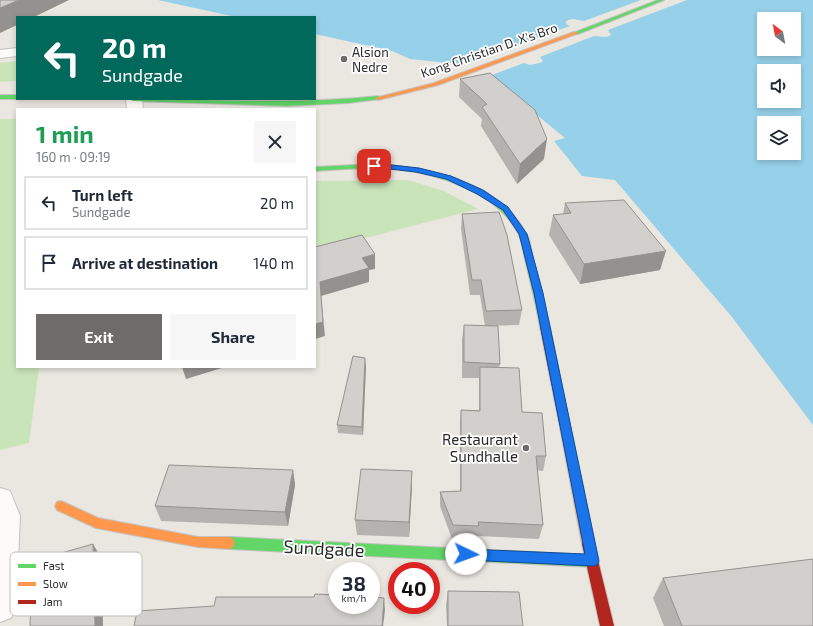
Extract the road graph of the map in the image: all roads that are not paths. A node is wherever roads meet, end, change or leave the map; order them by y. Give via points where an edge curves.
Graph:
1 (662, 0) edge
2 (16, 52) edge
3 (0, 54) edge
4 (0, 97) edge
5 (16, 97) edge
6 (174, 100) edge
7 (316, 169) edge
8 (0, 500) edge
9 (61, 506) dead end
10 (592, 561) junction
11 (0, 607) edge
12 (608, 626) edge

1 - 6 street, Kong Christian D. X's Bro via 436,84 376,98 319,102
2 - 3 street
4 - 5 street
7 - 10 street via 374,166 416,170 448,178 480,192 505,209 523,234 538,293
8 - 11 street via 6,516
9 - 10 street, Sundgade via 96,523 198,542
10 - 12 street

